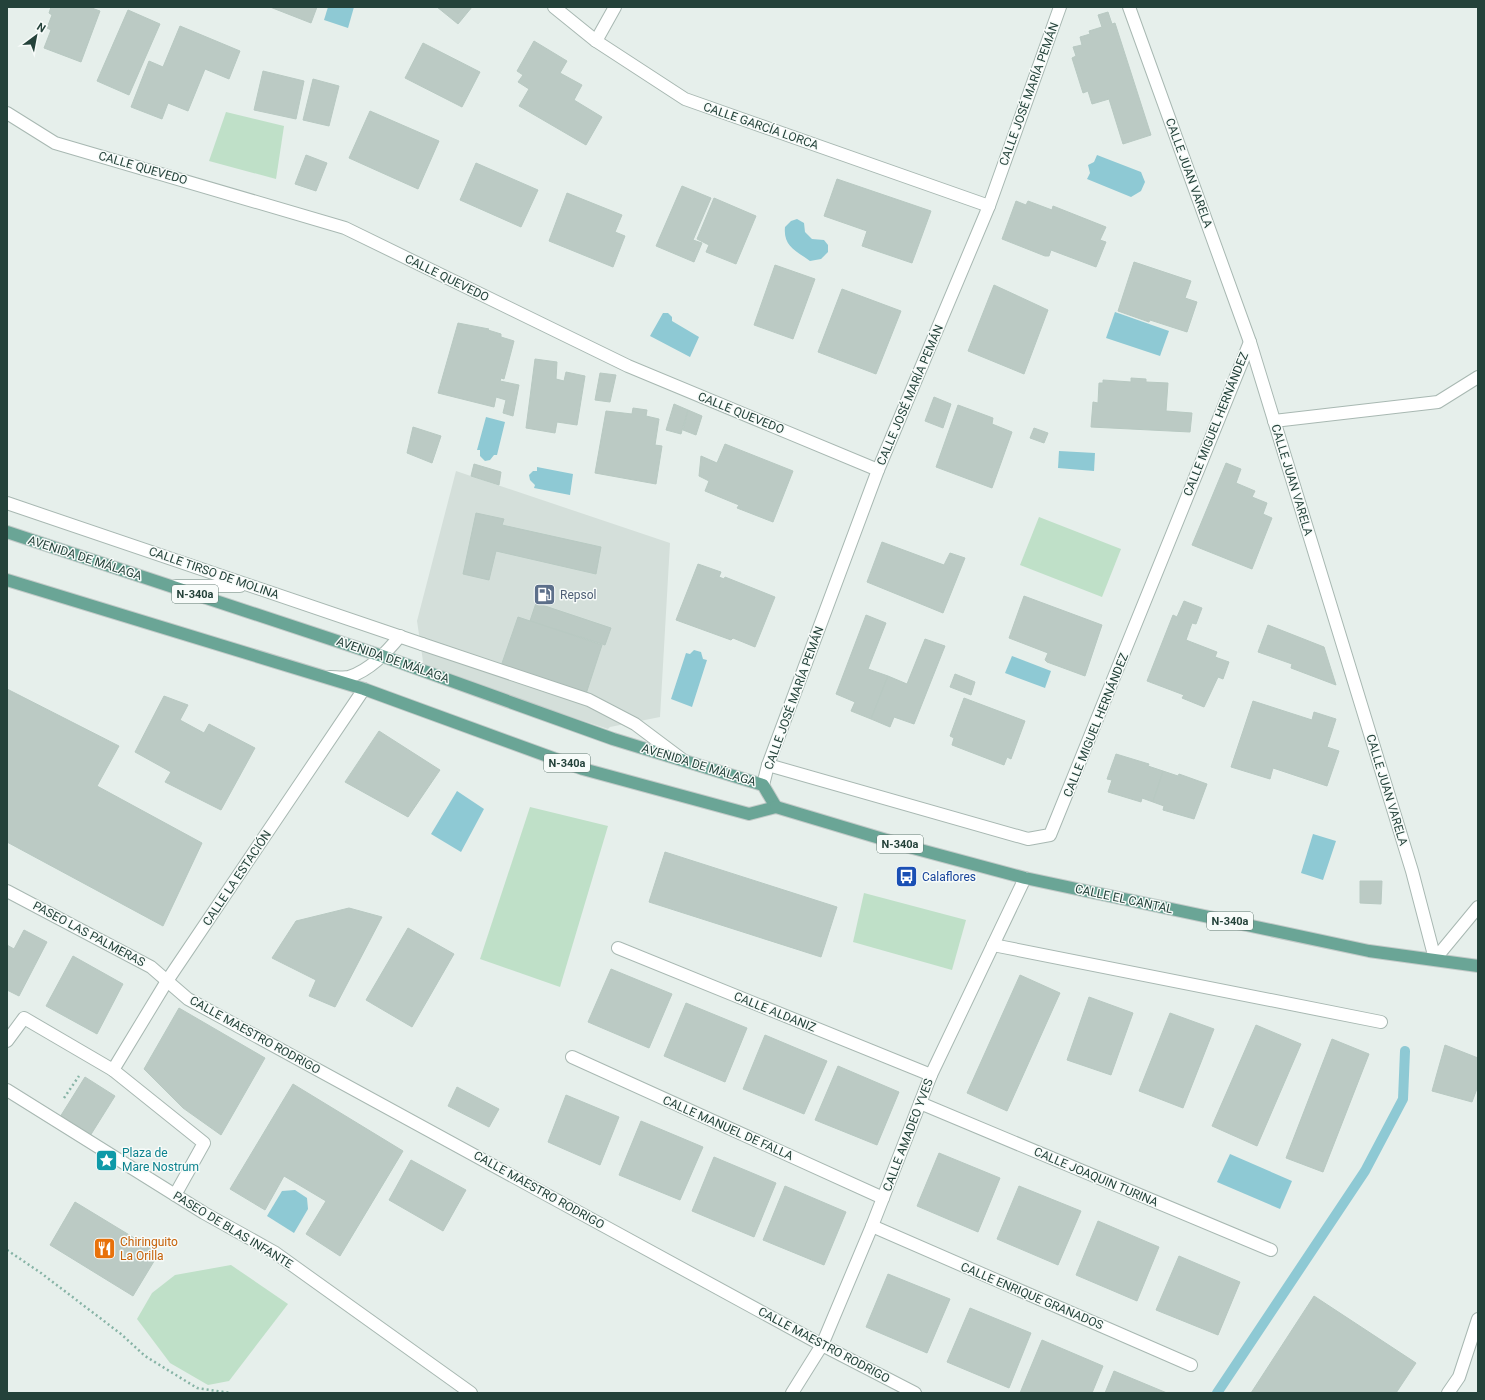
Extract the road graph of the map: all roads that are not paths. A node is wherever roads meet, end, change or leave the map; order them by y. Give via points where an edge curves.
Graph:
1 (554, 7) edge
2 (615, 7) edge
3 (1060, 7) edge
4 (1129, 7) edge
5 (596, 41) junction
6 (7, 113) edge
7 (989, 206) junction
8 (1250, 342) junction
9 (1478, 378) edge
10 (1274, 421) junction
11 (878, 470) junction
12 (7, 503) edge
13 (7, 532) edge
14 (7, 580) edge
15 (171, 586) junction
16 (249, 586) junction
17 (400, 636) junction
18 (382, 656) junction
19 (327, 678) junction
20 (364, 689) junction
21 (686, 762) junction
22 (768, 765) junction
23 (763, 785) junction
24 (776, 807) junction
25 (1024, 878) junction
26 (7, 891) edge
27 (1478, 907) edge
28 (992, 945) junction
29 (618, 948) dead end
30 (1435, 959) junction
31 (1478, 966) edge
32 (167, 981) junction
33 (1381, 1022) dead end
34 (7, 1041) edge
35 (572, 1057) dead end
36 (113, 1070) junction
37 (931, 1075) junction
38 (7, 1090) edge
39 (920, 1103) junction
40 (175, 1195) junction
41 (883, 1198) junction
42 (872, 1226) junction
43 (1271, 1250) dead end
44 (1478, 1319) edge
45 (822, 1345) junction
46 (1191, 1365) dead end
47 (471, 1393) edge
48 (792, 1393) edge
49 (915, 1393) edge
50 (1448, 1393) edge

1 - 5 street, CALLE GARCÍA LORCA
2 - 5 street
3 - 7 street, CALLE JOSÉ MARÍA PEMÁN
4 - 8 street, CALLE JUAN VARELA
5 - 7 street, CALLE GARCÍA LORCA via 685,99
6 - 11 street, CALLE QUEVEDO via 55,143 345,228 628,366
7 - 11 street, CALLE JOSÉ MARÍA PEMÁN
8 - 10 street, CALLE JUAN VARELA
8 - 22 street, CALLE MIGUEL HERNÁNDEZ via 1050,835 1028,839
9 - 10 street via 1438,402
10 - 30 street, CALLE JUAN VARELA via 1412,871
11 - 22 street, CALLE JOSÉ MARÍA PEMÁN
12 - 16 street, CALLE TIRSO DE MOLINA
13 - 15 main road, AVENIDA DE MÁLAGA / N-340a
14 - 19 main road, N-340a
15 - 16 street
15 - 18 main road, AVENIDA DE MÁLAGA / N-340a
16 - 17 street, CALLE TIRSO DE MOLINA
17 - 18 street
17 - 21 street, CALLE TIRSO DE MOLINA via 589,700 635,724
18 - 19 street via 370,666 348,677
18 - 21 main road, AVENIDA DE MÁLAGA / N-340a via 613,739
19 - 20 main road, N-340a
20 - 24 main road, N-340a via 591,771 749,814
20 - 32 street, CALLE LA ESTACIÓN
21 - 23 main road, AVENIDA DE MÁLAGA / N-340a
22 - 23 street, CALLE JOSÉ MARÍA PEMÁN
23 - 24 main road, AVENIDA DE MÁLAGA
24 - 25 main road, CALLE EL CANTAL / N-340a
25 - 28 street, CALLE AMADEO YVES
25 - 30 main road, CALLE EL CANTAL / N-340a via 1369,951
26 - 32 street, PASEO LAS PALMERAS via 151,967
27 - 30 street
28 - 33 street
28 - 37 street, CALLE AMADEO YVES
29 - 37 street, CALLE ALDANIZ
30 - 31 main road, CALLE EL CANTAL / N-340a
32 - 36 street, CALLE LA ESTACIÓN
32 - 45 street, CALLE MAESTRO RODRIGO via 188,999
34 - 36 street via 24,1018
35 - 41 street, CALLE MANUEL DE FALLA
36 - 40 street via 204,1143
37 - 39 street, CALLE AMADEO YVES
38 - 40 street, PASEO DE BLAS INFANTE
39 - 41 street, CALLE AMADEO YVES
39 - 43 street, CALLE JOAQUIN TURINA
40 - 47 street, PASEO DE BLAS INFANTE via 274,1252
41 - 42 street, CALLE AMADEO YVES
42 - 45 street, CALLE AMADEO YVES
42 - 46 street, CALLE ENRIQUE GRANADOS
44 - 50 street via 1459,1377
45 - 48 street, CALLE AMADEO YVES
45 - 49 street, CALLE MAESTRO RODRIGO

